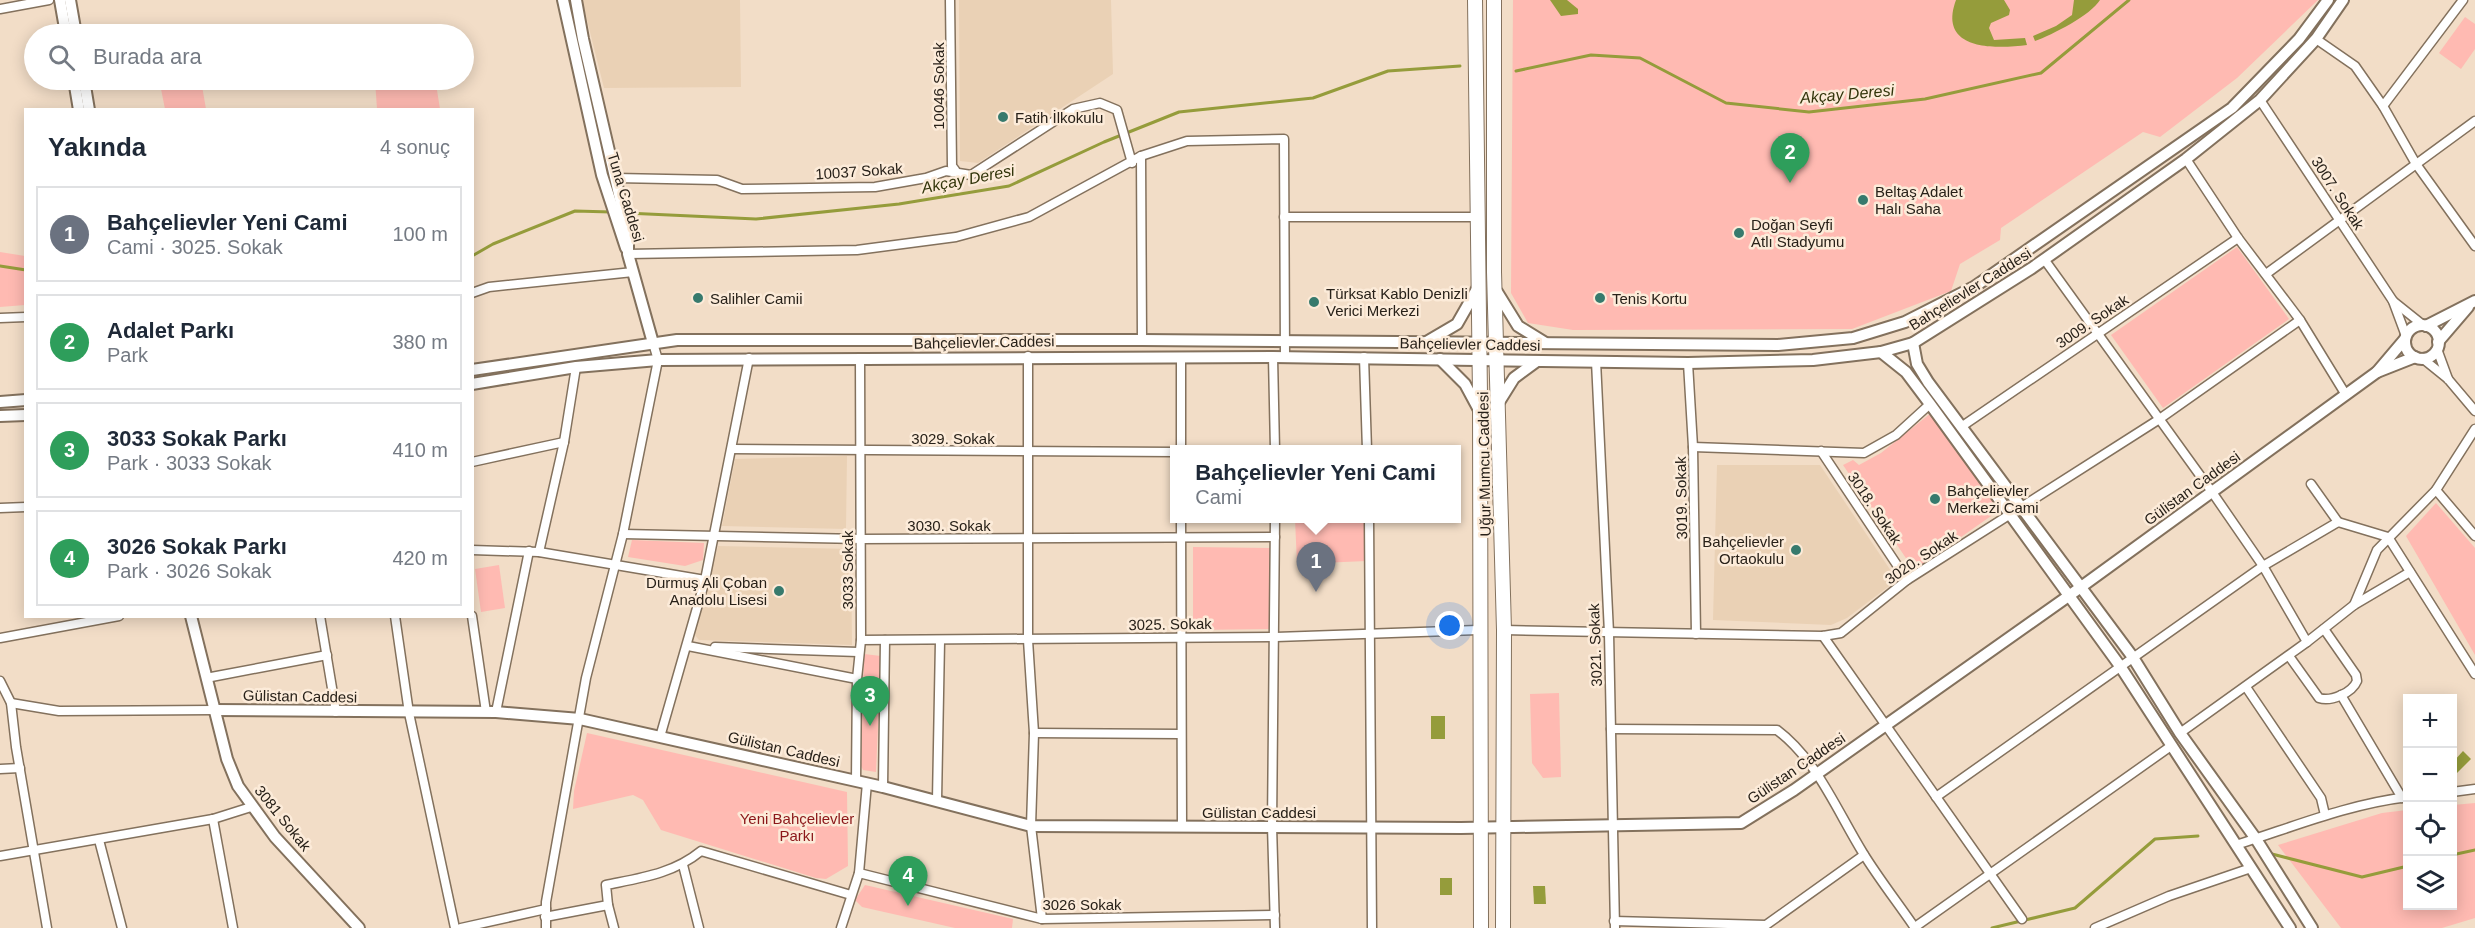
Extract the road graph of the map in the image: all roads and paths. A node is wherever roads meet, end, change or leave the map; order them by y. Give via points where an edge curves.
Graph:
1 (49, 0) edge
2 (60, 0) edge
3 (70, 0) edge
4 (563, 0) edge
5 (576, 0) edge
6 (950, 0) edge
7 (1475, 0) edge
8 (1494, 0) edge
9 (2328, 0) edge
10 (2343, 0) edge
11 (2463, 0) edge
12 (0, 9) edge
13 (64, 24) edge
14 (74, 24) edge
15 (2316, 39) junction
16 (76, 90) edge
17 (85, 90) edge
18 (2260, 100) junction
19 (2383, 106) junction
20 (79, 108) edge
21 (88, 108) edge
22 (2475, 121) edge
23 (1141, 156) junction
24 (2186, 159) junction
25 (1132, 163) junction
26 (2416, 164) junction
27 (955, 170) junction
28 (617, 182) junction
29 (1284, 217) junction
30 (1476, 217) junction
31 (2339, 220) junction
32 (624, 234) junction
33 (2238, 238) junction
34 (2475, 246) edge
35 (628, 254) junction
36 (2044, 259) junction
37 (633, 272) junction
38 (2266, 274) junction
39 (1495, 287) junction
40 (1478, 289) junction
41 (474, 292) edge
42 (2393, 301) junction
43 (2472, 303) edge
44 (24, 317) edge
45 (0, 318) edge
46 (2300, 320) junction
47 (2425, 325) junction
48 (2098, 333) junction
49 (2405, 338) junction
50 (1142, 340) junction
51 (1285, 341) junction
52 (653, 343) junction
53 (1426, 343) junction
54 (1478, 343) junction
55 (1496, 343) junction
56 (1913, 343) junction
57 (1547, 344) junction
58 (2437, 346) junction
59 (1881, 352) junction
60 (1028, 356) junction
61 (1181, 357) junction
62 (1273, 357) junction
63 (1285, 357) junction
64 (1364, 357) junction
65 (749, 358) junction
66 (860, 358) junction
67 (2418, 358) junction
68 (1440, 359) junction
69 (658, 360) junction
70 (1479, 360) junction
71 (1497, 360) junction
72 (1539, 360) junction
73 (1596, 361) junction
74 (1688, 363) junction
75 (576, 367) junction
76 (474, 370) edge
77 (2377, 372) junction
78 (2448, 379) junction
79 (474, 384) edge
80 (2346, 395) junction
81 (24, 400) edge
82 (0, 402) edge
83 (1499, 402) junction
84 (1930, 404) junction
85 (2475, 411) edge
86 (1480, 412) junction
87 (24, 415) edge
88 (0, 416) edge
89 (2158, 420) junction
90 (1961, 427) junction
91 (2475, 429) edge
92 (564, 442) junction
93 (1181, 445) edge
94 (1275, 445) edge
95 (1367, 445) edge
96 (1693, 447) junction
97 (732, 449) junction
98 (861, 451) junction
99 (1028, 452) junction
100 (1170, 452) edge
101 (1821, 452) junction
102 (474, 462) edge
103 (2311, 484) dead end
104 (2436, 490) junction
105 (2212, 492) junction
106 (24, 507) edge
107 (2022, 507) junction
108 (0, 508) edge
109 (2012, 514) junction
110 (2338, 522) junction
111 (1181, 523) edge
112 (1275, 523) edge
113 (1369, 523) edge
114 (623, 534) junction
115 (714, 536) junction
116 (1275, 537) junction
117 (2388, 537) junction
118 (2475, 537) edge
119 (1029, 538) junction
120 (1181, 538) junction
121 (861, 539) junction
122 (474, 550) edge
123 (529, 551) junction
124 (539, 552) junction
125 (614, 562) junction
126 (2263, 566) junction
127 (2410, 572) junction
128 (705, 580) junction
129 (1907, 580) junction
130 (2082, 586) junction
131 (2070, 595) junction
132 (2354, 605) junction
133 (108, 618) edge
134 (191, 618) edge
135 (320, 618) edge
136 (395, 618) edge
137 (472, 618) edge
138 (2324, 629) junction
139 (1478, 630) junction
140 (1504, 630) junction
141 (1370, 633) junction
142 (1609, 633) junction
143 (1696, 634) junction
144 (1823, 636) junction
145 (1180, 637) junction
146 (1276, 637) junction
147 (0, 638) edge
148 (861, 640) junction
149 (885, 640) junction
150 (1028, 640) junction
151 (940, 641) junction
152 (2307, 642) junction
153 (688, 646) junction
154 (858, 652) junction
155 (327, 655) junction
156 (2132, 656) junction
157 (2289, 656) junction
158 (2120, 666) junction
159 (2475, 674) edge
160 (206, 678) junction
161 (857, 679) junction
162 (0, 681) edge
163 (2246, 687) junction
164 (2341, 695) junction
165 (11, 703) junction
166 (214, 710) junction
167 (336, 711) junction
168 (491, 712) junction
169 (409, 713) junction
170 (580, 719) junction
171 (1886, 725) junction
172 (1611, 729) junction
173 (1034, 733) junction
174 (2180, 733) junction
175 (1180, 734) junction
176 (660, 737) junction
177 (2170, 746) junction
178 (20, 768) junction
179 (0, 769) edge
180 (1816, 774) junction
181 (861, 782) junction
182 (883, 787) junction
183 (2475, 789) edge
184 (2457, 791) edge
185 (2403, 795) edge
186 (1936, 797) junction
187 (2403, 798) edge
188 (937, 800) junction
189 (252, 807) junction
190 (2325, 814) junction
191 (213, 819) junction
192 (1031, 826) junction
193 (1272, 826) junction
194 (1614, 826) junction
195 (1182, 827) junction
196 (1481, 828) junction
197 (1503, 828) junction
198 (1370, 829) junction
199 (2256, 839) junction
200 (99, 840) junction
201 (2236, 845) junction
202 (34, 849) junction
203 (1864, 855) junction
204 (0, 856) edge
205 (683, 866) junction
206 (2251, 868) junction
207 (859, 873) junction
208 (1989, 874) junction
209 (850, 895) junction
210 (608, 905) junction
211 (545, 913) junction
212 (1275, 915) junction
213 (1039, 918) junction
214 (2022, 919) dead end
215 (1615, 925) edge
216 (47, 928) edge
217 (122, 928) edge
218 (233, 928) edge
219 (359, 928) edge
220 (455, 928) edge
221 (461, 928) edge
222 (546, 928) edge
223 (614, 928) edge
224 (699, 928) edge
225 (841, 928) edge
226 (1035, 928) edge
227 (1275, 928) edge
228 (1372, 928) edge
229 (1481, 928) edge
230 (1503, 928) edge
231 (1915, 928) edge
232 (2095, 928) edge
233 (2290, 928) edge
234 (2312, 928) edge

1 - 12 street
2 - 13 street
3 - 14 street
4 - 32 street, Tuna Caddesi via 606,184
5 - 28 street, Tuna Caddesi
6 - 27 street, 10046 Sokak
7 - 30 main road, Uğur Mumcu Caddesi
8 - 39 main road, Uğur Mumcu Caddesi
9 - 57 street, Bahçelievler Caddesi via 2299,39 2232,108 1974,287 1905,322 1852,338 1788,345
10 - 15 street, Bahçelievler Caddesi
11 - 19 street
15 - 18 street, Bahçelievler Caddesi
15 - 19 street via 2355,66
16 - 20 street
17 - 21 street
18 - 24 street, Bahçelievler Caddesi
18 - 31 street, 3007. Sokak
19 - 26 street
22 - 26 street
23 - 25 street
23 - 29 street via 1187,141 1284,139
23 - 50 street
24 - 33 street
24 - 36 street, Bahçelievler Caddesi
25 - 27 street, 10037 Sokak via 1117,110 1100,103 1073,109 972,175
25 - 35 street via 1029,217 956,237 857,249
26 - 31 street
26 - 34 street
27 - 28 street, 10037 Sokak via 916,180 854,188 742,189 717,180
28 - 32 street, Tuna Caddesi
29 - 30 street
29 - 51 street
30 - 40 main road, Uğur Mumcu Caddesi
31 - 38 street
31 - 42 street, 3007. Sokak
32 - 35 street, Tuna Caddesi
33 - 38 street
33 - 48 street, 3009. Sokak
35 - 37 street, Tuna Caddesi
36 - 48 street
36 - 56 street, Bahçelievler Caddesi
37 - 41 street via 489,287
37 - 52 street, Tuna Caddesi
38 - 46 street
39 - 55 main road, Uğur Mumcu Caddesi
39 - 57 street via 1518,326
40 - 53 street via 1457,324
40 - 54 main road, Uğur Mumcu Caddesi
42 - 47 street, 3007. Sokak
42 - 49 street, 3007. Sokak
43 - 47 street
43 - 58 street
44 - 45 street
46 - 80 street
46 - 89 street, 3020. Sokak
47 - 49 street via 2412,328
47 - 58 street via 2435,332
48 - 89 street
48 - 90 street, 3009. Sokak
49 - 67 street via 2407,350
49 - 77 street, Gülistan Caddesi
50 - 51 street, Bahçelievler Caddesi
50 - 52 street, Bahçelievler Caddesi
51 - 53 street, Bahçelievler Caddesi
51 - 63 street
52 - 69 street
52 - 76 street, Bahçelievler Caddesi
53 - 54 street, Bahçelievler Caddesi
54 - 55 street, Bahçelievler Caddesi
54 - 70 main road, Uğur Mumcu Caddesi
55 - 57 street, Bahçelievler Caddesi
55 - 71 main road, Uğur Mumcu Caddesi
56 - 59 street, Bahçelievler Caddesi
56 - 90 street via 1917,364
58 - 67 street via 2432,355
58 - 78 street
59 - 74 street, Bahçelievler Caddesi via 1813,360
59 - 84 street via 1906,372
60 - 61 street, Bahçelievler Caddesi
60 - 66 street, Bahçelievler Caddesi
60 - 99 street
61 - 62 street, Bahçelievler Caddesi
61 - 93 street
62 - 63 street, Bahçelievler Caddesi
62 - 94 street
63 - 64 street, Bahçelievler Caddesi
64 - 68 street, Bahçelievler Caddesi
64 - 95 street
65 - 66 street, Bahçelievler Caddesi
65 - 69 street, Bahçelievler Caddesi
65 - 97 street
66 - 98 street, 3033 Sokak
67 - 77 street, Gülistan Caddesi
67 - 78 street
68 - 70 street, Bahçelievler Caddesi
68 - 86 street via 1465,384
69 - 75 street, Bahçelievler Caddesi
69 - 114 street
70 - 71 street, Bahçelievler Caddesi
70 - 86 main road, Uğur Mumcu Caddesi
71 - 72 street, Bahçelievler Caddesi
71 - 83 main road, Uğur Mumcu Caddesi
72 - 73 street, Bahçelievler Caddesi
72 - 83 street via 1520,372
73 - 74 street, Bahçelievler Caddesi
73 - 142 street, 3021. Sokak
74 - 96 street, 3019. Sokak
75 - 79 street, Bahçelievler Caddesi
75 - 92 street
77 - 80 street, Gülistan Caddesi
78 - 85 street
80 - 105 street, Gülistan Caddesi
81 - 82 street
83 - 140 main road, Uğur Mumcu Caddesi
84 - 101 street, 3018. Sokak via 1896,435 1864,453
84 - 109 street
86 - 139 main road, Uğur Mumcu Caddesi
87 - 88 street
89 - 105 street
89 - 107 street, 3020. Sokak
90 - 107 street
91 - 104 street
92 - 102 street
92 - 124 street
96 - 101 street, 3018. Sokak
96 - 143 street, 3019. Sokak
97 - 98 street, 3029. Sokak
97 - 115 street
98 - 99 street, 3029. Sokak
98 - 121 street, 3033 Sokak
99 - 100 street, 3029. Sokak
99 - 119 street
101 - 129 street, 3018. Sokak
103 - 110 street
104 - 117 street
104 - 118 street
105 - 126 street
105 - 130 street, Gülistan Caddesi
106 - 108 street
107 - 109 street, 3020. Sokak
107 - 130 street
109 - 129 street, 3020. Sokak
109 - 131 street
110 - 117 street
110 - 126 street
111 - 120 street
112 - 116 street
113 - 141 street
114 - 115 street, 3030. Sokak
114 - 125 street
115 - 121 street, 3030. Sokak
115 - 128 street
116 - 120 street, 3030. Sokak
116 - 146 street
117 - 127 street
117 - 132 street via 2377,550
119 - 120 street, 3030. Sokak
119 - 121 street, 3030. Sokak
119 - 150 street
120 - 145 street
121 - 148 street, 3033 Sokak
122 - 123 street
123 - 124 street
123 - 168 street
124 - 125 street
125 - 128 street
125 - 170 street
126 - 152 street
126 - 156 street
127 - 132 street
127 - 159 street
128 - 153 street
129 - 144 street, 3020. Sokak via 1841,633
130 - 131 street, Gülistan Caddesi
130 - 156 street
131 - 158 street
131 - 171 street, Gülistan Caddesi
132 - 138 street
133 - 147 street
134 - 160 street, 3081 Sokak
135 - 155 street
136 - 169 street
137 - 168 street
138 - 152 street
138 - 164 street via 2357,678 2355,686
139 - 141 street, 3025. Sokak
139 - 196 main road, Uğur Mumcu Caddesi
140 - 142 street, 3020. Sokak
140 - 197 main road, Uğur Mumcu Caddesi
141 - 146 street, 3025. Sokak
141 - 198 street
142 - 143 street, 3020. Sokak
142 - 172 street, 3021. Sokak
143 - 144 street, 3020. Sokak
144 - 171 street
145 - 146 street, 3025. Sokak
145 - 150 street, 3025. Sokak
145 - 175 street
146 - 193 street
148 - 149 street, 3025. Sokak
148 - 154 street, 3033 Sokak
149 - 151 street, 3025. Sokak
149 - 182 street
150 - 151 street, 3025. Sokak
150 - 173 street
151 - 188 street
152 - 157 street
153 - 154 street
153 - 161 street
153 - 176 street
154 - 161 street, 3033 Sokak
155 - 160 street
155 - 167 street
156 - 158 street
156 - 174 street
157 - 163 street
157 - 164 street via 2319,698
158 - 177 street
158 - 186 street
160 - 166 street, 3081 Sokak
161 - 181 street, 3033 Sokak
162 - 165 street
163 - 174 street
163 - 190 street via 2321,798
164 - 185 street
165 - 166 street, Gülistan Caddesi via 59,711
165 - 178 street
166 - 167 street, Gülistan Caddesi
166 - 189 street, 3081 Sokak via 227,759
167 - 169 street, Gülistan Caddesi
168 - 169 street, Gülistan Caddesi
168 - 170 street, Gülistan Caddesi
169 - 220 street
170 - 176 street, Gülistan Caddesi
170 - 211 street
171 - 180 street, Gülistan Caddesi
171 - 186 street
172 - 180 street via 1777,730 1795,744
172 - 194 street, 3021. Sokak
173 - 175 street
173 - 192 street
174 - 199 street
175 - 195 street
176 - 181 street, Gülistan Caddesi
177 - 201 street
177 - 208 street
178 - 179 street
178 - 202 street
180 - 194 street, Gülistan Caddesi via 1742,823
180 - 203 street
181 - 182 street, Gülistan Caddesi
181 - 207 street, 3033 Sokak
182 - 188 street, Gülistan Caddesi
183 - 184 street
186 - 208 street
187 - 190 street via 2374,801
188 - 192 street, Gülistan Caddesi
189 - 191 street
189 - 219 street, 3081 Sokak
190 - 199 street
191 - 200 street
191 - 218 street
192 - 195 street, Gülistan Caddesi
192 - 213 street
193 - 195 street, Gülistan Caddesi
193 - 198 street, Gülistan Caddesi
193 - 212 street
194 - 197 street, Gülistan Caddesi
194 - 215 street, 3021. Sokak
196 - 197 street, Gülistan Caddesi
196 - 198 street, Gülistan Caddesi
196 - 229 main road, Uğur Mumcu Caddesi
197 - 230 main road, Uğur Mumcu Caddesi
198 - 228 street
199 - 201 street
199 - 234 street
200 - 202 street
200 - 217 street
201 - 206 street
202 - 204 street
202 - 216 street
203 - 215 street via 1766,925
203 - 231 street
205 - 209 street via 701,851
205 - 210 street via 606,885
205 - 224 street
206 - 232 street via 2169,896
206 - 233 street
207 - 209 street, 3033 Sokak
207 - 213 street, 3026 Sokak
208 - 214 street
208 - 231 street
209 - 225 street, 3033 Sokak
210 - 211 street
210 - 223 street
211 - 221 street
211 - 222 street
212 - 213 street, 3026 Sokak
212 - 227 street
213 - 226 street

